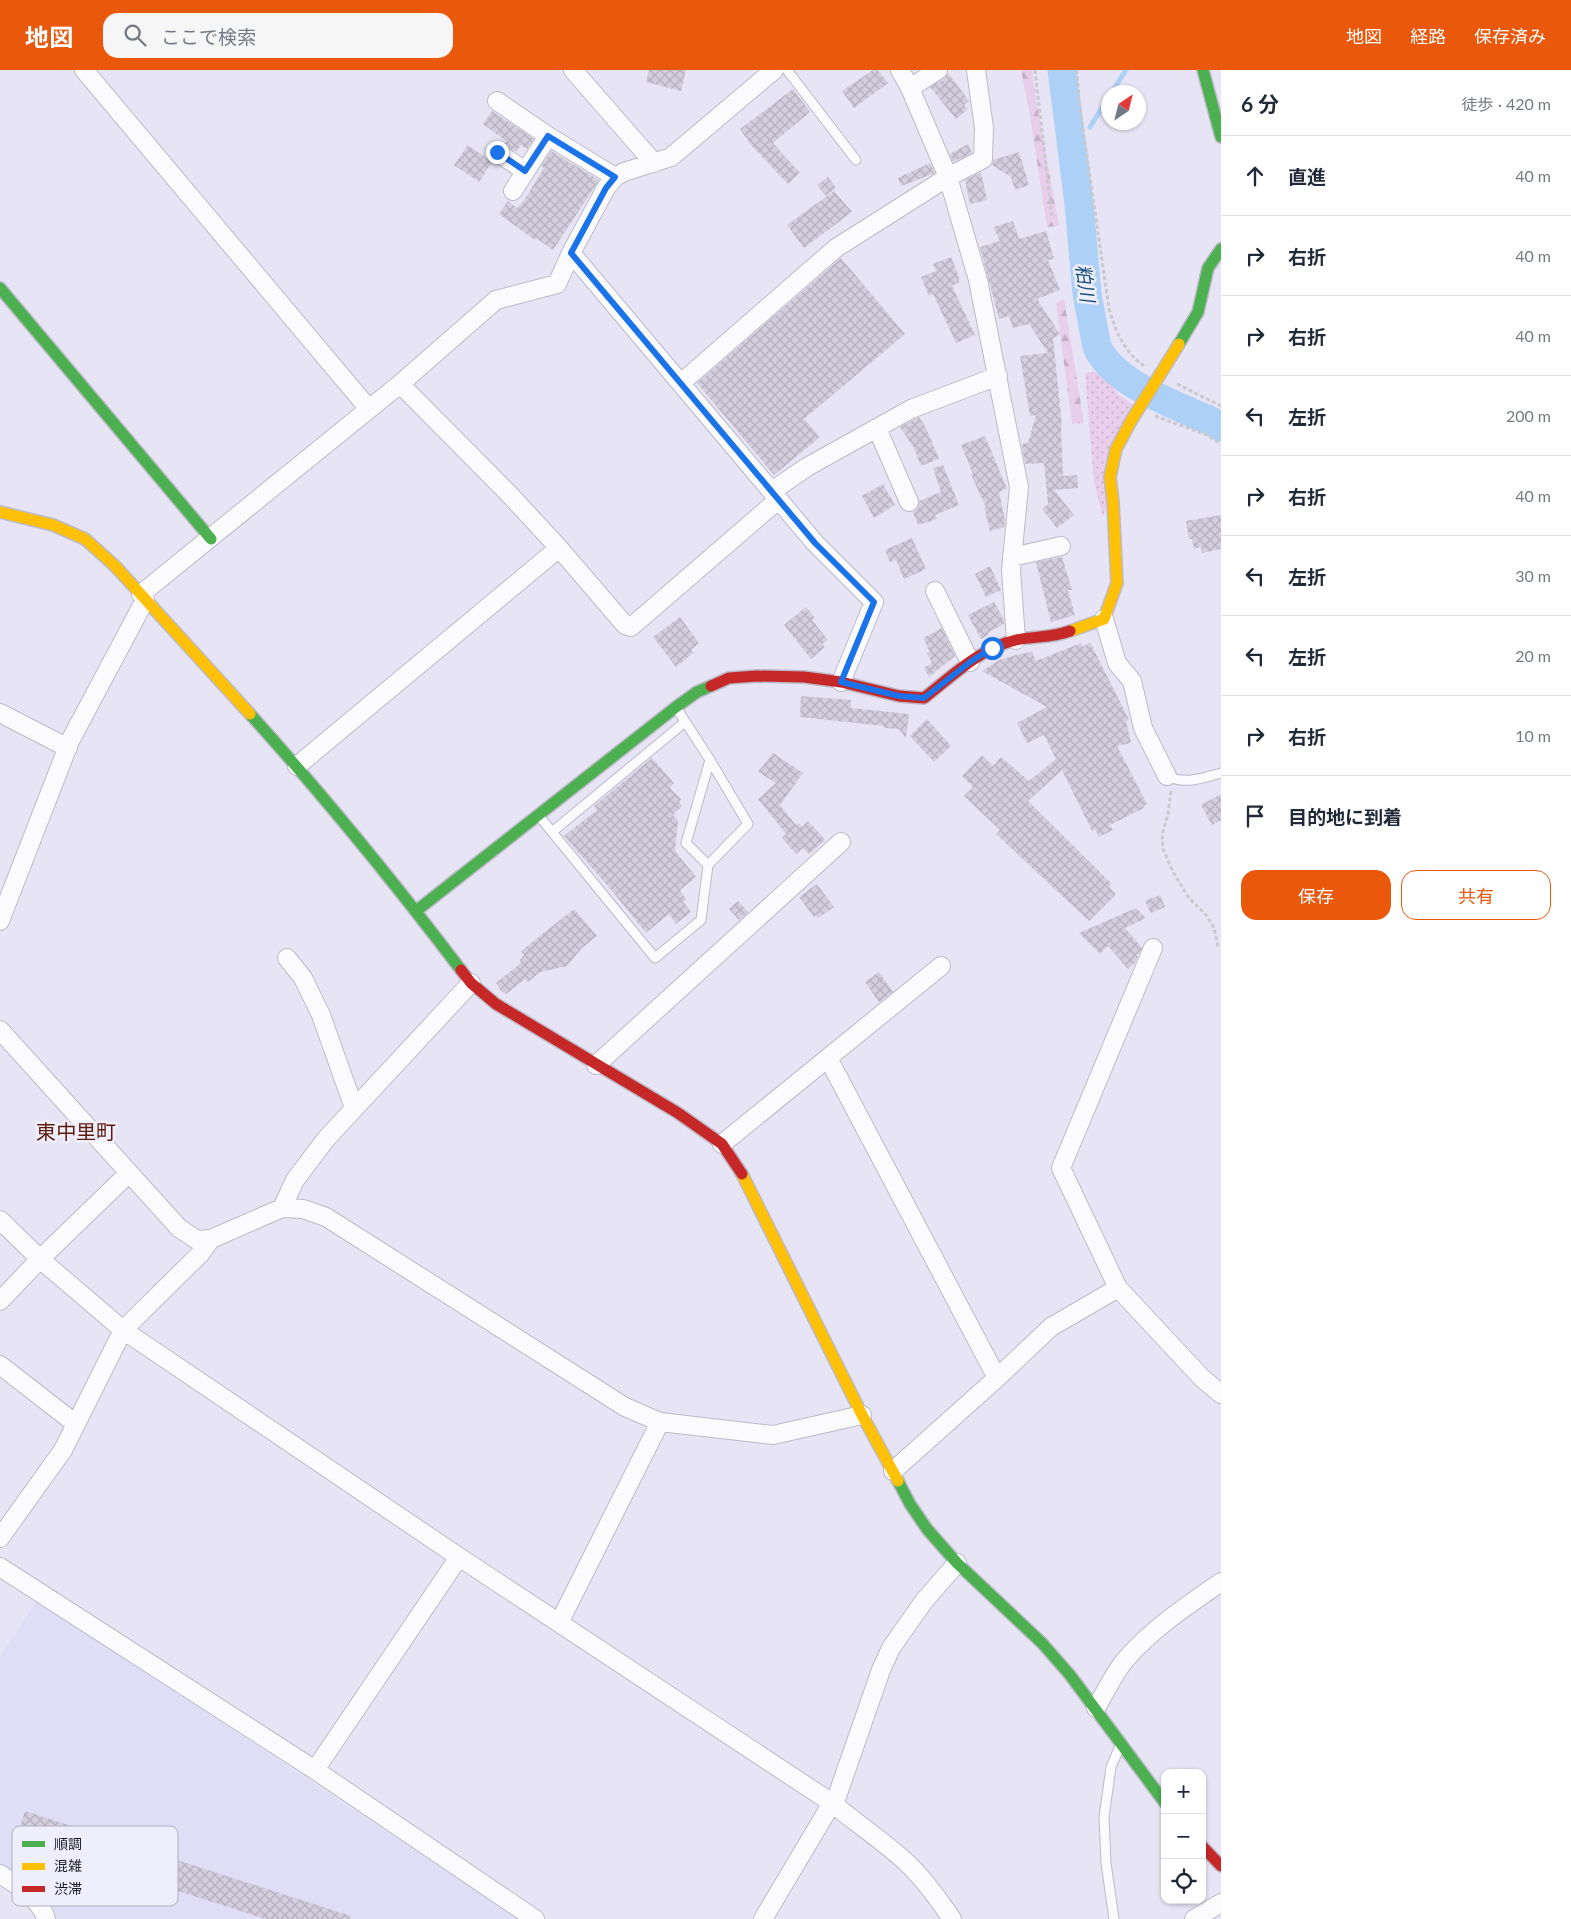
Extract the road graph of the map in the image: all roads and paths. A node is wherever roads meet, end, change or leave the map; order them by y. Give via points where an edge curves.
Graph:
1 (84, 70) edge
2 (573, 70) edge
3 (774, 70) edge
4 (786, 70) edge
5 (900, 70) edge
6 (938, 70) edge
7 (976, 70) edge
8 (1035, 70) edge
9 (1077, 70) edge
10 (1203, 70) edge
11 (910, 88) junction
12 (497, 101) dead end
13 (548, 136) junction
14 (1221, 137) edge
15 (497, 152) dead end
16 (856, 160) dead end
17 (654, 163) junction
18 (525, 171) junction
19 (615, 177) junction
20 (948, 177) junction
21 (513, 190) dead end
22 (1052, 218) dead end
23 (1221, 249) edge
24 (571, 253) junction
25 (0, 288) edge
26 (1151, 370) dead end
27 (998, 376) junction
28 (1170, 380) dead end
29 (681, 383) junction
30 (400, 384) junction
31 (1221, 406) edge
32 (369, 409) junction
33 (1145, 411) junction
34 (877, 428) junction
35 (1221, 444) edge
36 (775, 496) junction
37 (909, 502) dead end
38 (0, 512) edge
39 (210, 539) junction
40 (1061, 546) dead end
41 (559, 548) junction
42 (1012, 557) junction
43 (935, 591) dead end
44 (143, 597) junction
45 (1104, 619) junction
46 (1016, 640) junction
47 (970, 662) junction
48 (841, 682) junction
49 (676, 707) junction
50 (0, 713) edge
51 (685, 722) junction
52 (68, 748) junction
53 (710, 760) junction
54 (297, 766) junction
55 (1221, 773) edge
56 (1167, 776) junction
57 (538, 815) junction
58 (552, 832) junction
59 (841, 842) dead end
60 (708, 865) junction
61 (4, 899) edge
62 (416, 910) junction
63 (0, 921) edge
64 (1218, 947) dead end
65 (1153, 948) dead end
66 (287, 958) dead end
67 (941, 966) dead end
68 (471, 983) junction
69 (0, 1030) edge
70 (828, 1058) junction
71 (596, 1065) junction
72 (354, 1108) junction
73 (722, 1144) junction
74 (128, 1174) junction
75 (282, 1208) junction
76 (0, 1220) edge
77 (211, 1238) junction
78 (40, 1259) junction
79 (1118, 1288) junction
80 (0, 1301) edge
81 (123, 1330) junction
82 (0, 1365) edge
83 (997, 1378) junction
84 (1221, 1394) edge
85 (862, 1415) junction
86 (660, 1422) junction
87 (76, 1424) junction
88 (893, 1471) junction
89 (0, 1538) edge
90 (459, 1557) junction
91 (956, 1563) junction
92 (0, 1567) edge
93 (1221, 1582) edge
94 (558, 1623) junction
95 (1096, 1708) junction
96 (1121, 1743) junction
97 (315, 1770) junction
98 (1161, 1798) edge
99 (833, 1804) junction
100 (1206, 1850) edge
101 (1221, 1866) edge
102 (0, 1874) edge
103 (12, 1882) edge
104 (1221, 1903) edge
105 (40, 1906) edge
106 (46, 1919) edge
107 (535, 1919) edge
108 (763, 1919) edge
109 (952, 1919) edge
110 (1114, 1919) edge
111 (1194, 1919) edge

1 - 32 street
2 - 17 street
3 - 17 street via 671,157
4 - 16 lane
5 - 11 street
6 - 11 street
7 - 20 street via 984,128 983,159
8 - 22 path
9 - 26 path via 1109,309 1124,347
10 - 14 street
11 - 20 street
12 - 13 street
13 - 18 street
13 - 19 street
15 - 18 street
17 - 19 street
18 - 21 street
19 - 24 street
20 - 27 street via 978,280
20 - 29 street via 836,248
23 - 33 street via 1208,268 1198,312 1157,382
24 - 29 street
24 - 30 street via 557,284 496,300
25 - 39 street
27 - 34 street via 911,409
27 - 42 street via 1020,487
28 - 31 path
29 - 36 street
30 - 32 street
30 - 41 street
32 - 39 street
33 - 35 path via 1207,435
33 - 45 street via 1131,421 1116,449 1110,477 1117,583
34 - 36 street via 807,467
34 - 37 street
36 - 41 street via 630,627
36 - 48 street via 815,543 874,602
38 - 44 street via 53,525 85,539
39 - 44 street
40 - 42 street
41 - 54 street
42 - 46 street
43 - 47 street
44 - 52 street
44 - 54 street
45 - 46 street via 1057,636
45 - 56 street via 1117,663 1132,681 1143,728
46 - 47 street via 992,648
47 - 48 street via 924,698 899,696
48 - 49 street via 804,677 729,678 697,692
49 - 51 lane
49 - 57 street
50 - 52 street
51 - 53 lane
51 - 58 lane
52 - 61 street
53 - 60 lane via 686,843
53 - 60 lane via 748,824
54 - 62 street
55 - 56 lane via 1178,781
56 - 64 path via 1172,789 1162,835 1163,848 1189,898 1214,928
57 - 58 lane
57 - 62 street
58 - 60 lane via 655,958 700,920
59 - 71 street
61 - 63 street
62 - 68 street
65 - 79 street via 1061,1168
66 - 72 street via 303,978 321,1015
67 - 70 street
68 - 71 street via 496,1004
68 - 72 street
69 - 74 street
70 - 73 street
70 - 83 street
71 - 73 street via 678,1113
72 - 75 street via 295,1180
73 - 85 street via 742,1174
74 - 77 street via 179,1228 197,1240
74 - 78 street
75 - 77 street
75 - 86 street via 303,1209 326,1218 611,1399
76 - 78 street
77 - 81 street via 201,1253
78 - 80 street
78 - 81 street
79 - 83 street via 1051,1327
79 - 84 street
81 - 87 street
81 - 90 street
82 - 87 street
83 - 88 street
85 - 86 street via 773,1435
85 - 88 street
86 - 94 street
87 - 89 street via 63,1450
88 - 91 street via 927,1529
90 - 94 street
90 - 97 street
91 - 95 street via 1042,1643
91 - 99 street via 891,1648
92 - 97 street
93 - 95 street via 1170,1618 1135,1650
94 - 99 street
95 - 96 street
96 - 98 street
96 - 110 lane via 1110,1768 1104,1818
97 - 107 street
99 - 108 street
99 - 109 street via 909,1865 933,1891
100 - 101 street
102 - 103 street
104 - 111 street
105 - 106 street

